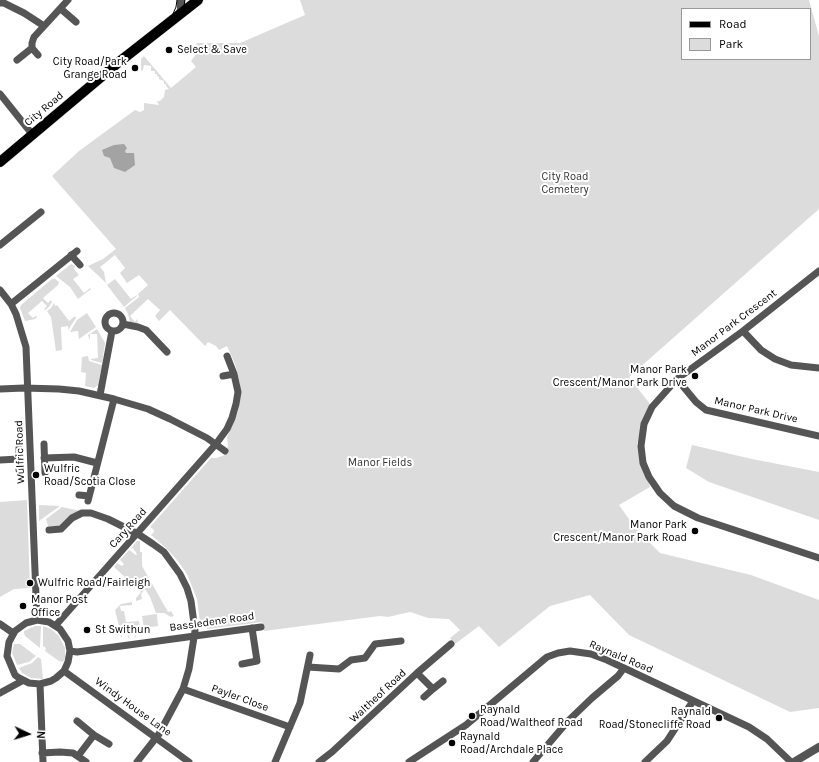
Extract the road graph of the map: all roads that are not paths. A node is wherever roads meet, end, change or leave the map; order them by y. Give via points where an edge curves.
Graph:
1 (68, 0) edge
2 (181, 0) edge
3 (198, 0) edge
4 (0, 3) edge
5 (61, 9) junction
6 (178, 16) junction
7 (76, 22) dead end
8 (44, 26) junction
9 (32, 48) junction
10 (38, 55) dead end
11 (17, 60) dead end
12 (0, 94) edge
13 (32, 134) junction
14 (0, 162) edge
15 (41, 212) dead end
16 (0, 245) edge
17 (80, 265) dead end
18 (818, 275) edge
19 (0, 290) edge
20 (11, 304) junction
21 (123, 324) junction
22 (112, 331) junction
23 (743, 331) junction
24 (167, 352) dead end
25 (227, 356) dead end
26 (819, 368) edge
27 (234, 374) junction
28 (223, 376) dead end
29 (677, 379) junction
30 (29, 388) junction
31 (0, 389) edge
32 (100, 395) junction
33 (114, 399) junction
34 (819, 436) edge
35 (44, 444) dead end
36 (216, 444) junction
37 (19, 448) dead end
38 (225, 451) dead end
39 (44, 458) junction
40 (19, 459) junction
41 (0, 460) edge
42 (97, 463) junction
43 (18, 470) dead end
44 (45, 473) dead end
45 (79, 495) dead end
46 (49, 530) dead end
47 (138, 534) junction
48 (819, 558) edge
49 (37, 620) junction
50 (0, 624) edge
51 (56, 625) junction
52 (261, 627) dead end
53 (252, 628) junction
54 (13, 633) junction
55 (195, 636) junction
56 (401, 641) dead end
57 (451, 644) dead end
58 (7, 650) junction
59 (70, 651) junction
60 (0, 654) edge
61 (310, 655) dead end
62 (242, 664) dead end
63 (308, 667) junction
64 (624, 668) junction
65 (64, 671) junction
66 (417, 673) junction
67 (22, 681) junction
68 (443, 681) dead end
69 (40, 684) junction
70 (183, 689) junction
71 (433, 689) junction
72 (0, 693) edge
73 (424, 697) dead end
74 (693, 701) junction
75 (77, 721) dead end
76 (290, 727) junction
77 (94, 735) junction
78 (156, 738) junction
79 (109, 744) dead end
80 (819, 747) edge
81 (42, 753) junction
82 (78, 756) junction
83 (43, 762) edge
84 (86, 762) edge
85 (137, 762) edge
86 (188, 762) edge
87 (275, 762) edge
88 (319, 762) edge
89 (409, 762) edge
90 (533, 762) edge
91 (645, 762) edge
92 (792, 762) edge

1 - 5 street
2 - 6 street
3 - 6 main road, City Road
4 - 8 street via 24,13
5 - 7 street
5 - 8 street
6 - 13 main road, City Road
8 - 9 street via 34,37
9 - 10 street
9 - 11 street
12 - 13 street
13 - 14 main road, City Road
15 - 16 street
17 - 20 street via 74,253
18 - 23 street, Manor Park Crescent
19 - 20 street, Wulfric Road
20 - 30 street, Wulfric Road via 26,347
21 - 22 street via 119,330
21 - 22 street via 119,315 109,315 105,324
21 - 24 street via 146,330
22 - 32 street
23 - 26 street via 761,350 775,359 791,365
23 - 29 street, Manor Park Crescent
25 - 27 street, Cary Road
27 - 28 street
27 - 36 street, Cary Road via 238,392 236,404 227,429
29 - 34 street, Manor Park Drive via 706,410
29 - 48 street, Manor Park Crescent via 655,402 644,424 641,446 643,463 660,493 674,506 698,518
30 - 31 street
30 - 32 street
30 - 49 street, Wulfric Road
32 - 33 street
33 - 36 street via 148,409 187,426
33 - 42 street
35 - 39 street
36 - 38 street
36 - 47 street, Cary Road
37 - 40 street
39 - 42 street via 74,458
39 - 44 street
40 - 41 street
40 - 43 street
42 - 45 street via 89,499
46 - 47 street via 61,529 72,518 82,513 91,513
47 - 51 street, Cary Road
47 - 55 street via 164,552 180,574 191,601
49 - 51 street
49 - 54 street via 23,625
50 - 54 street
51 - 59 street via 68,641
52 - 53 street, Bassledene Road
53 - 55 street, Bassledene Road
53 - 62 street via 257,661
54 - 58 street
55 - 59 street, Bassledene Road
55 - 70 street
56 - 63 street via 375,644 365,658 351,660 339,668
57 - 66 street, Waltheof Road
58 - 60 street
58 - 67 street via 8,660 15,675
59 - 65 street
61 - 63 street
63 - 76 street via 300,703
64 - 74 street, Raynald Road
64 - 89 street, Raynald Road via 595,655 581,652 564,652 547,657 466,725
64 - 90 street via 568,721
65 - 69 street via 51,681
65 - 78 street, Windy House Lane
66 - 71 street
66 - 88 street, Waltheof Road
67 - 69 street
67 - 72 street
68 - 71 street
69 - 81 street
70 - 76 street, Payler Close
70 - 78 street
71 - 73 street
74 - 91 street via 667,741
74 - 92 street, Raynald Road via 749,727 767,739
75 - 77 street
76 - 87 street
77 - 79 street
77 - 82 street
78 - 85 street
78 - 86 street, Windy House Lane
80 - 92 street
81 - 82 street via 66,752
81 - 83 street
82 - 84 street

